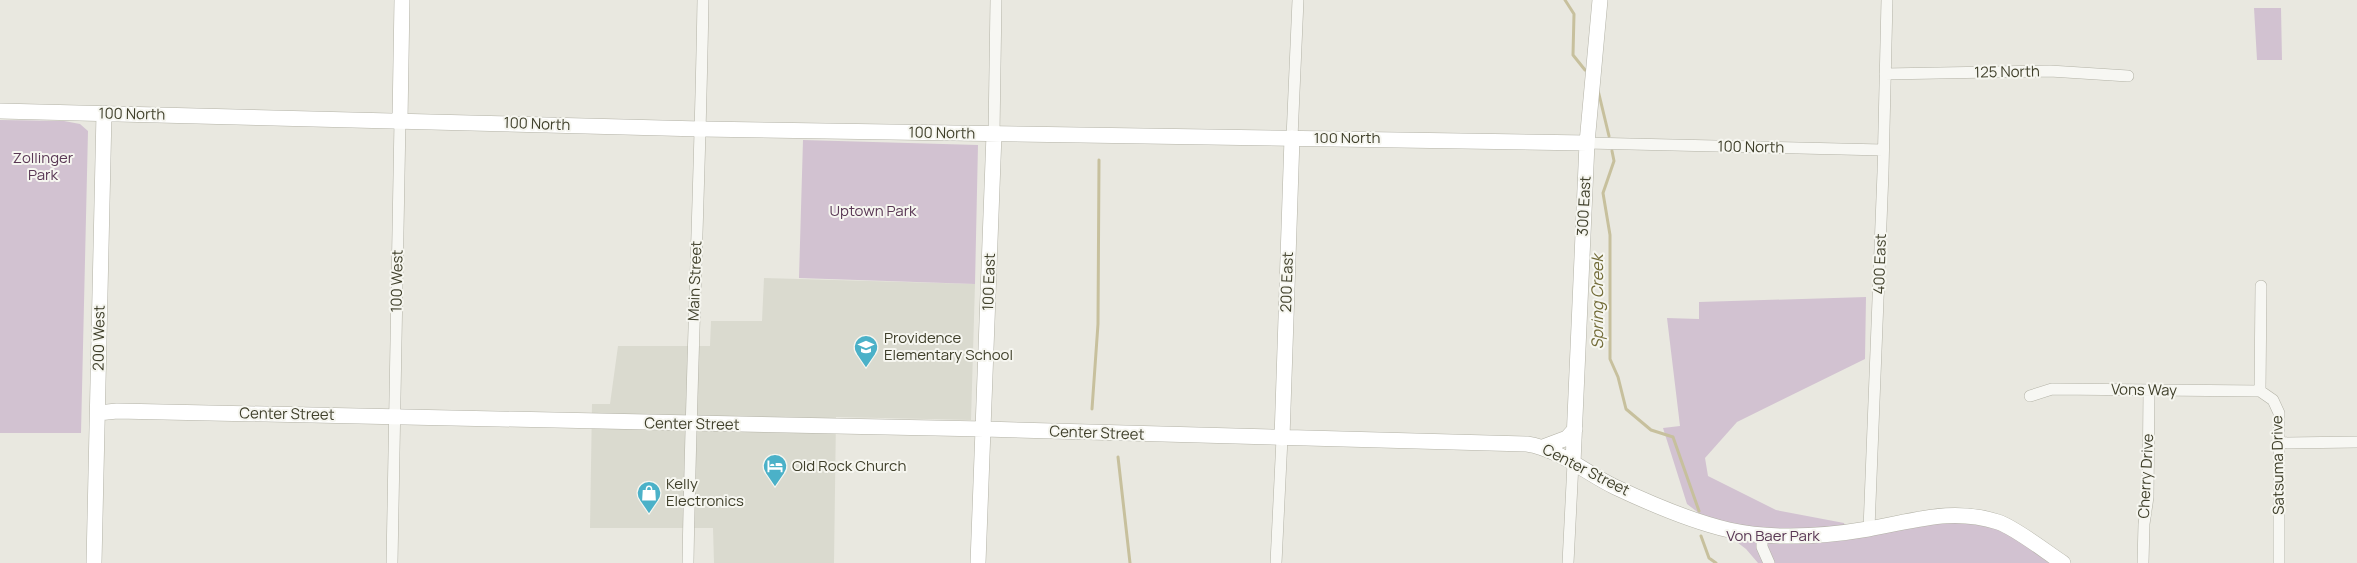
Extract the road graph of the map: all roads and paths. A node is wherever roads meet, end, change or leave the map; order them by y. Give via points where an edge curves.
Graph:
1 (402, 0) edge
2 (703, 0) edge
3 (996, 0) edge
4 (1298, 0) edge
5 (1600, 0) edge
6 (1887, 0) edge
7 (1885, 74) junction
8 (2128, 76) dead end
9 (0, 111) edge
10 (104, 113) junction
11 (400, 120) junction
12 (701, 129) junction
13 (994, 134) junction
14 (1292, 138) junction
15 (1587, 143) junction
16 (1883, 150) junction
17 (2261, 286) dead end
18 (2149, 390) junction
19 (2260, 391) junction
20 (2030, 396) dead end
21 (98, 413) junction
22 (395, 416) junction
23 (690, 424) junction
24 (984, 429) junction
25 (1574, 429) junction
26 (1282, 438) junction
27 (2357, 442) edge
28 (2278, 443) junction
29 (1543, 447) junction
30 (1572, 464) junction
31 (1869, 528) junction
32 (1762, 536) junction
33 (94, 563) edge
34 (392, 563) edge
35 (688, 563) edge
36 (978, 563) edge
37 (1276, 563) edge
38 (1568, 563) edge
39 (1769, 563) edge
40 (2063, 563) edge
41 (2143, 563) edge
42 (2279, 563) edge

1 - 11 street, 100 West
2 - 12 street, Main Street
3 - 13 street, 100 East
4 - 14 street, 200 East
5 - 15 street, 300 East
6 - 7 street, 400 East
7 - 8 street, 125 North via 2050,71
7 - 16 street, 400 East
9 - 10 street, 100 North
10 - 11 street, 100 North
10 - 21 street, 200 West
11 - 12 street, 100 North
11 - 22 street, 100 West
12 - 13 street, 100 North
12 - 23 street, Main Street
13 - 14 street, 100 North
13 - 24 street, 100 East
14 - 15 street, 100 North
14 - 26 street, 200 East
15 - 16 street, 100 North
15 - 25 street, 300 East
16 - 31 street, 400 East
17 - 19 street
18 - 19 street, Vons Way
18 - 20 street, Vons Way via 2052,389
18 - 41 street, Cherry Drive via 2148,497
19 - 28 street, Satsuma Drive via 2273,400 2279,412
21 - 22 street, Center Street
21 - 33 street, 200 West
22 - 23 street, Center Street
22 - 34 street, 100 West
23 - 24 street, Center Street
23 - 35 street, Main Street
24 - 26 street, Center Street
24 - 36 street, 100 East
25 - 29 street via 1567,438
25 - 30 street, 300 East
26 - 29 street, Center Street
26 - 37 street, 200 East
27 - 28 street
28 - 42 street, Satsuma Drive
29 - 30 street, Center Street
30 - 32 street, Center Street via 1685,516 1728,530
30 - 38 street, 300 East
31 - 32 street, Center Street via 1813,537
31 - 40 street, Center Street via 1938,514 1968,514 2001,523
32 - 39 street via 1762,547

